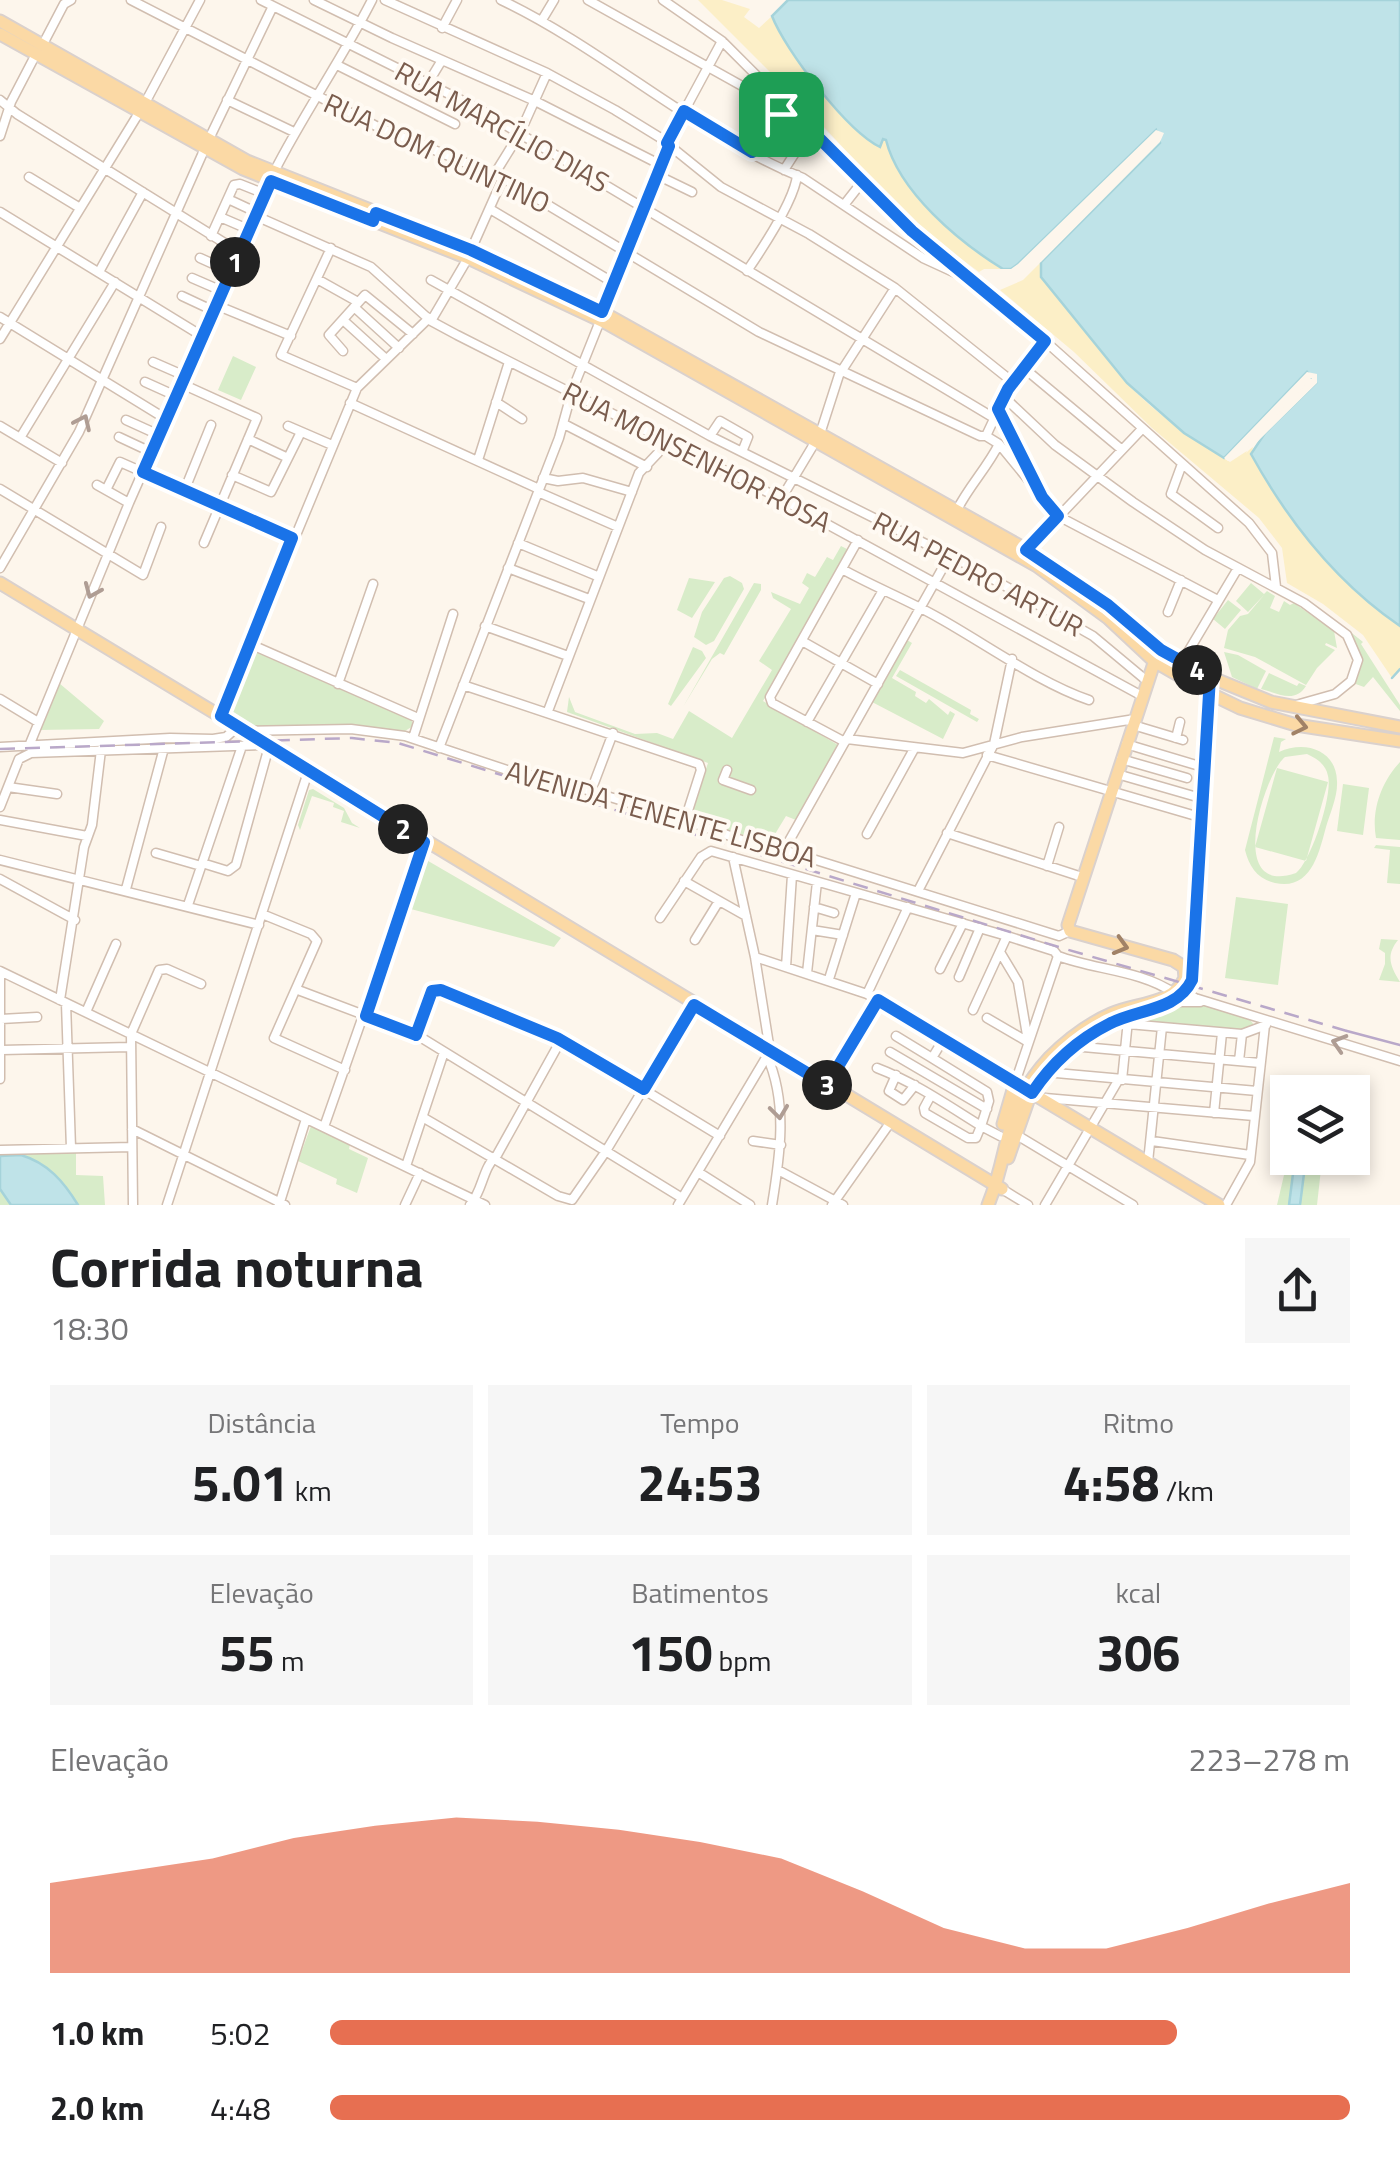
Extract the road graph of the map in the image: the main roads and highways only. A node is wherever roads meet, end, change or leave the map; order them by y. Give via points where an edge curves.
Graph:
1 (0, 21) edge
2 (0, 34) edge
3 (39, 50) junction
4 (140, 110) junction
5 (933, 502) junction
6 (0, 583) edge
7 (1073, 586) junction
8 (1158, 655) junction
9 (1210, 677) junction
10 (159, 680) junction
11 (1209, 693) junction
12 (1400, 727) edge
13 (240, 730) junction
14 (1400, 741) edge
15 (287, 759) junction
16 (1201, 836) junction
17 (1173, 960) junction
18 (1177, 996) junction
19 (1028, 1090) junction
20 (1015, 1108) junction
21 (1004, 1118) junction
22 (999, 1188) junction
23 (988, 1205) edge
24 (1222, 1205) edge

1 - 3 main road
2 - 3 main road
3 - 4 main road
3 - 4 main road via 94,92
4 - 5 main road via 272,177 469,254 601,316
5 - 7 main road
5 - 7 main road via 1026,550
6 - 10 main road
7 - 8 main road via 1132,622
8 - 9 main road
8 - 11 main road
8 -> 17 main road via 1068,917 1070,932
9 - 11 main road
9 - 12 main road via 1291,707
10 - 13 main road
10 - 13 main road
11 -> 14 main road via 1296,726
11 - 16 main road
13 - 15 main road
13 - 15 main road
15 - 22 main road
16 - 17 main road via 1194,846 1189,942
16 - 18 main road via 1194,973
17 - 18 main road via 1186,972
18 - 19 main road via 1101,1028
18 - 19 main road via 1092,1024 1057,1050
19 - 20 main road
19 - 21 main road
19 - 22 main road
19 - 24 main road
20 - 21 main road
20 - 22 main road
21 - 22 main road
22 - 23 main road

